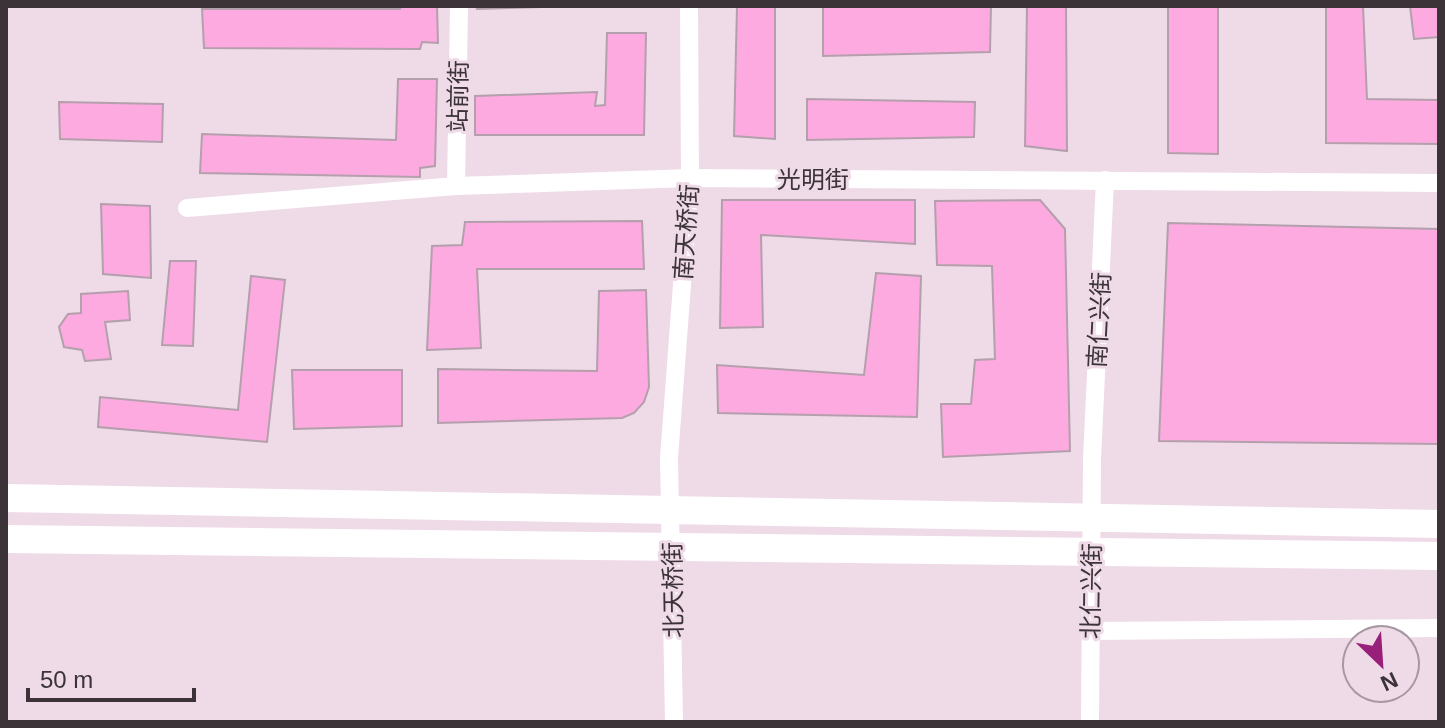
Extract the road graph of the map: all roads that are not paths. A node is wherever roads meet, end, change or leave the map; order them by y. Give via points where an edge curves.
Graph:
1 (459, 6) edge
2 (689, 6) edge
3 (690, 178) junction
4 (1105, 180) junction
5 (1439, 183) edge
6 (456, 186) junction
7 (187, 208) dead end
8 (669, 458) joint
9 (1092, 460) joint
10 (6, 498) edge
11 (1439, 524) edge
12 (6, 539) edge
13 (1439, 556) edge
14 (1439, 628) edge
15 (1090, 631) junction
16 (674, 722) edge
17 (1090, 722) edge

1 - 6 street, 站前街
2 - 3 street, 南天桥街
3 - 4 street, 光明街
3 - 6 street, 光明街
3 - 8 street, 南天桥街
4 - 5 street, 光明街
4 - 9 street, 南仁兴街
6 - 7 street, 光明街
8 - 16 street, 北天桥街
9 - 15 street, 北仁兴街
10 - 11 main road
12 - 13 main road
14 - 15 street
15 - 17 street, 北仁兴街

